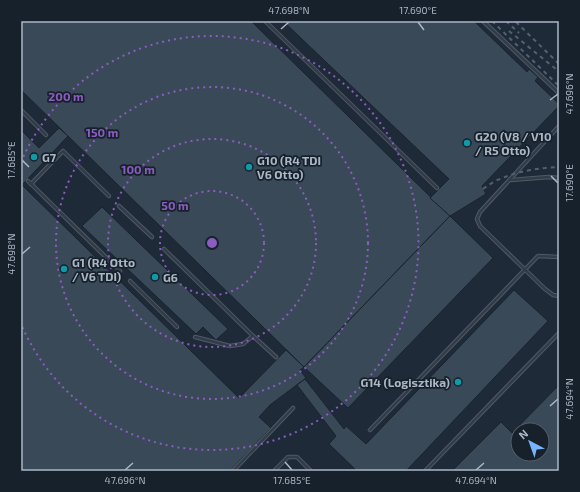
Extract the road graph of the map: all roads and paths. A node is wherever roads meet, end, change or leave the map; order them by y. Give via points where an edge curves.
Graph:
1 (265, 21) edge
2 (483, 21) edge
3 (559, 94) edge
4 (21, 110) edge
5 (559, 126) edge
6 (46, 135) dead end
7 (559, 178) edge
8 (510, 180) junction
9 (28, 181) dead end
10 (31, 184) junction
11 (437, 188) dead end
12 (109, 196) dead end
13 (119, 206) dead end
14 (152, 237) dead end
15 (164, 249) dead end
16 (559, 257) edge
17 (525, 269) junction
18 (120, 271) dead end
19 (130, 281) dead end
20 (559, 296) edge
21 (177, 327) dead end
22 (559, 333) edge
23 (253, 336) junction
24 (195, 337) dead end
25 (276, 357) dead end
26 (293, 408) dead end
27 (370, 430) dead end
28 (233, 471) edge
29 (274, 471) edge
30 (311, 471) edge
31 (425, 471) edge

1 - 11 lane
2 - 3 lane
4 - 6 lane
5 - 8 lane
7 - 8 lane
8 - 17 lane via 480,212 477,219 480,226
9 - 10 lane
10 - 12 lane via 63,151
10 - 18 lane
13 - 14 lane
15 - 23 lane
16 - 17 lane via 538,256
17 - 20 lane via 553,295
17 - 27 lane
19 - 21 lane
22 - 31 lane
23 - 24 lane via 243,344 230,346
23 - 25 lane
26 - 28 lane
29 - 30 lane via 288,457 297,457

